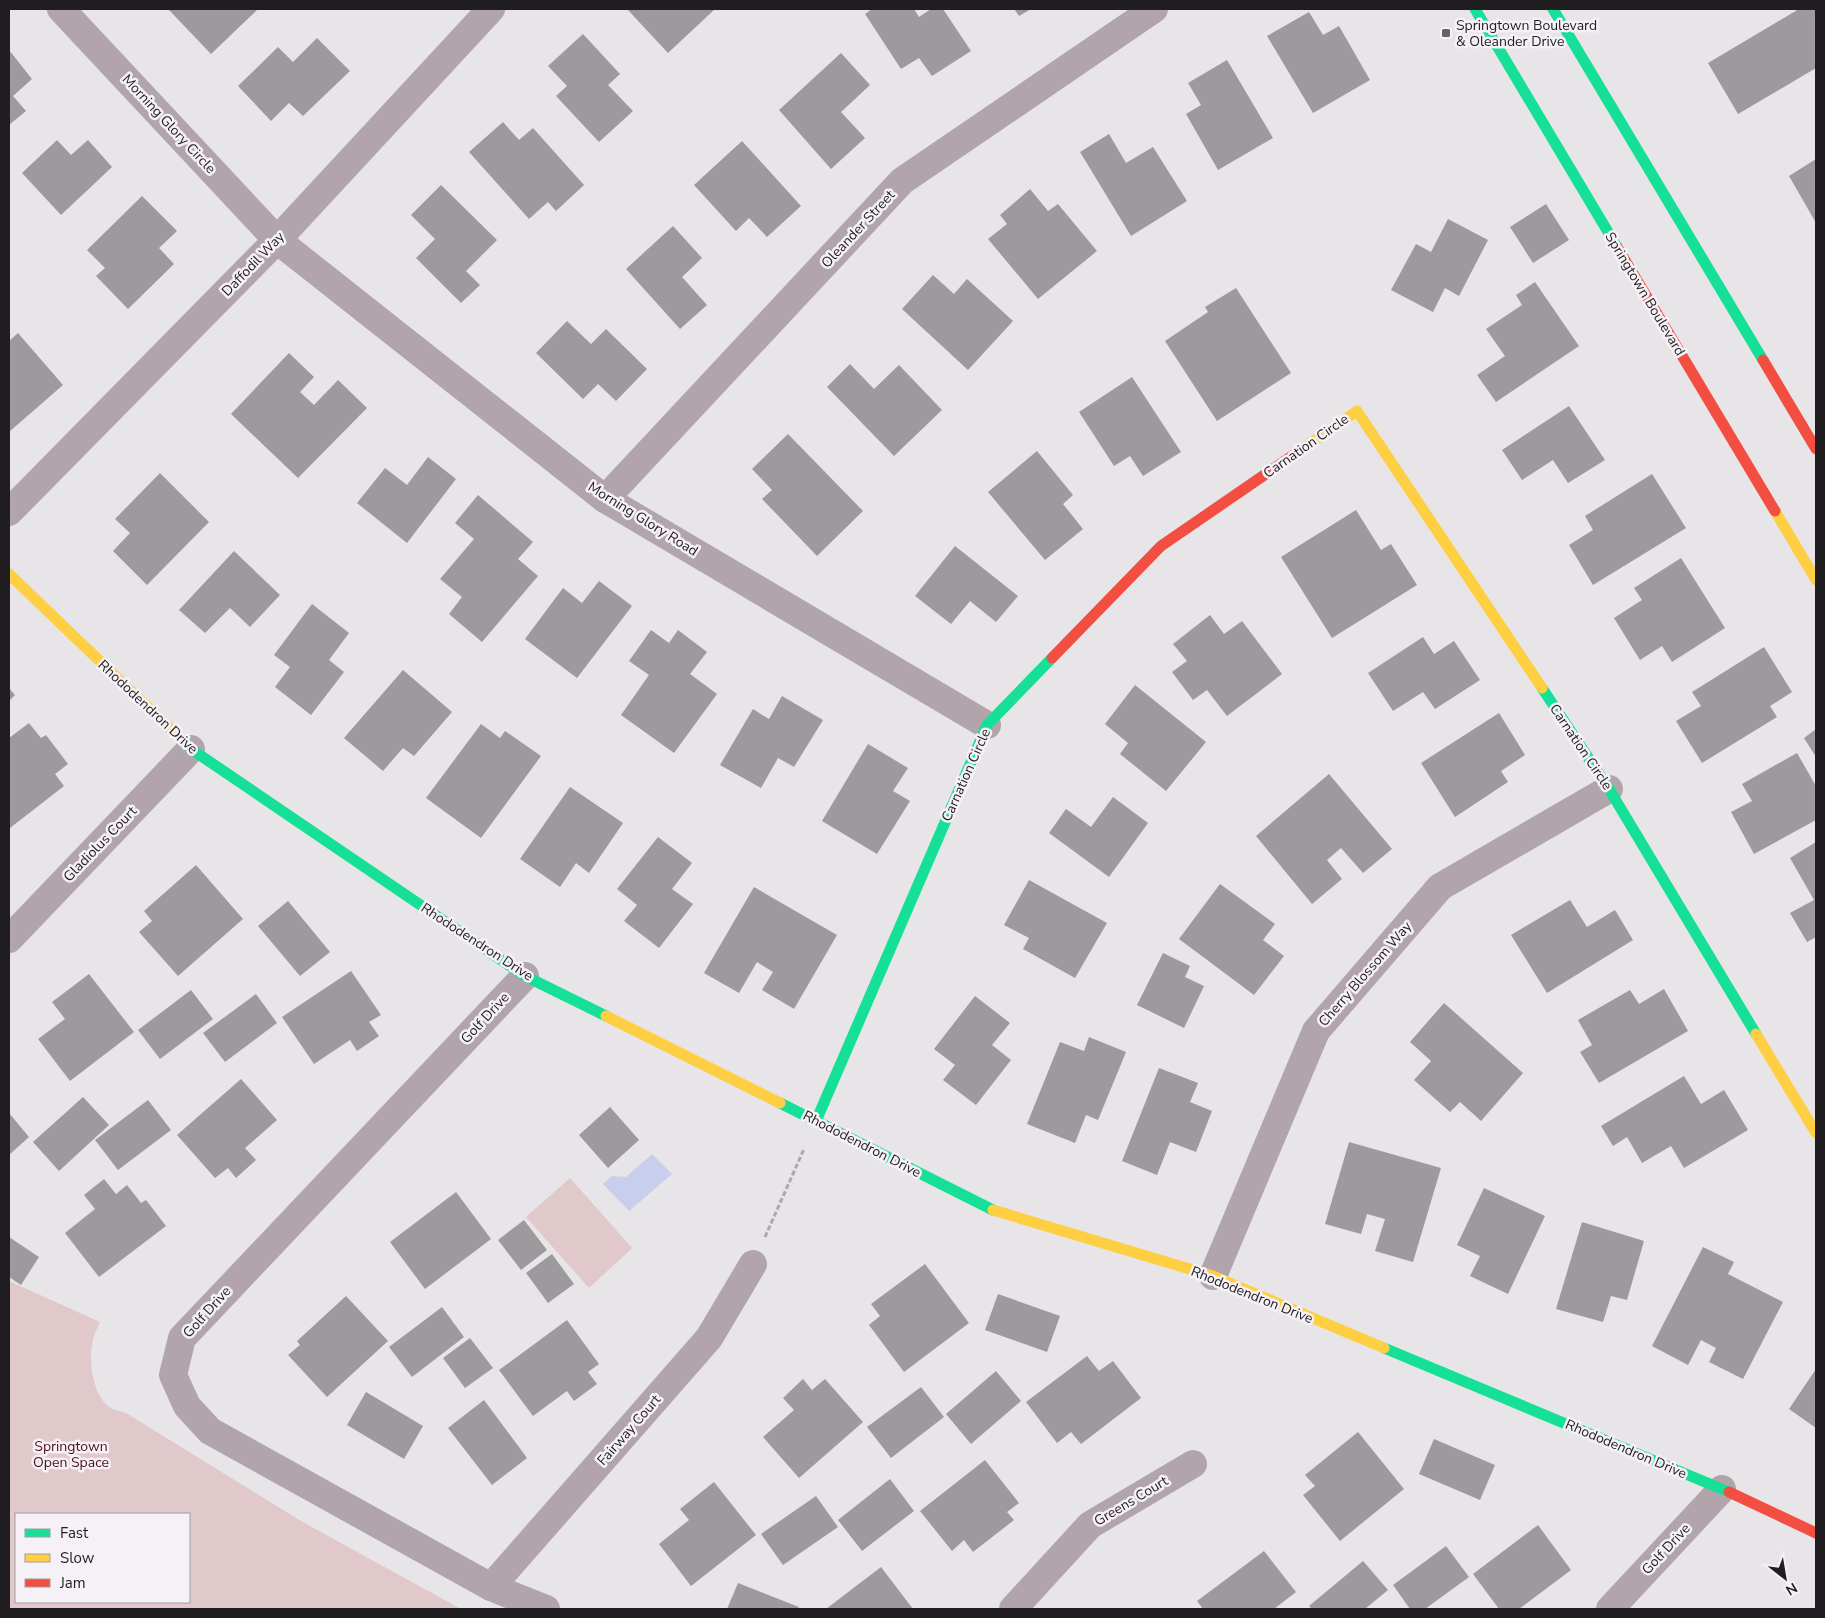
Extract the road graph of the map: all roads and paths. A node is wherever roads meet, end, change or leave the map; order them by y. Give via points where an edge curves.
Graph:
1 (61, 9) edge
2 (491, 9) edge
3 (1154, 9) edge
4 (1475, 9) edge
5 (1553, 9) edge
6 (277, 240) junction
7 (1816, 449) edge
8 (605, 500) junction
9 (9, 512) edge
10 (9, 574) edge
11 (1816, 580) edge
12 (987, 725) junction
13 (191, 749) junction
14 (1609, 789) junction
15 (9, 939) edge
16 (525, 976) junction
17 (816, 1121) junction
18 (1816, 1133) edge
19 (753, 1264) joint
20 (1213, 1276) junction
21 (1193, 1464) dead end
22 (1722, 1489) junction
23 (1816, 1533) edge
24 (491, 1587) junction
25 (546, 1609) edge
26 (1013, 1609) edge
27 (1610, 1609) edge

1 - 6 street, Morning Glory Circle
2 - 6 street, Daffodil Way
3 - 8 street, Oleander Street via 902,181
4 - 11 street, Springtown Boulevard
5 - 7 street
6 - 8 street, Morning Glory Road
6 - 9 street, Daffodil Way
8 - 12 street, Morning Glory Road
10 - 13 street, Rhododendron Drive
12 - 14 street, Carnation Circle via 1161,546 1356,411
12 - 17 street, Carnation Circle
13 - 15 street, Gladiolus Court
13 - 16 street, Rhododendron Drive
14 - 18 street, Carnation Circle
14 - 20 street, Cherry Blossom Way via 1440,887 1316,1031
16 - 17 street, Rhododendron Drive
16 - 24 street, Golf Drive via 182,1338 173,1375 187,1406 210,1431
17 - 19 path
17 - 20 street, Rhododendron Drive via 999,1213
19 - 24 street, Fairway Court via 709,1338
20 - 22 street, Rhododendron Drive
21 - 26 street, Greens Court via 1090,1526
22 - 23 street, Rhododendron Drive
22 - 27 street, Golf Drive
24 - 25 street, Golf Drive

